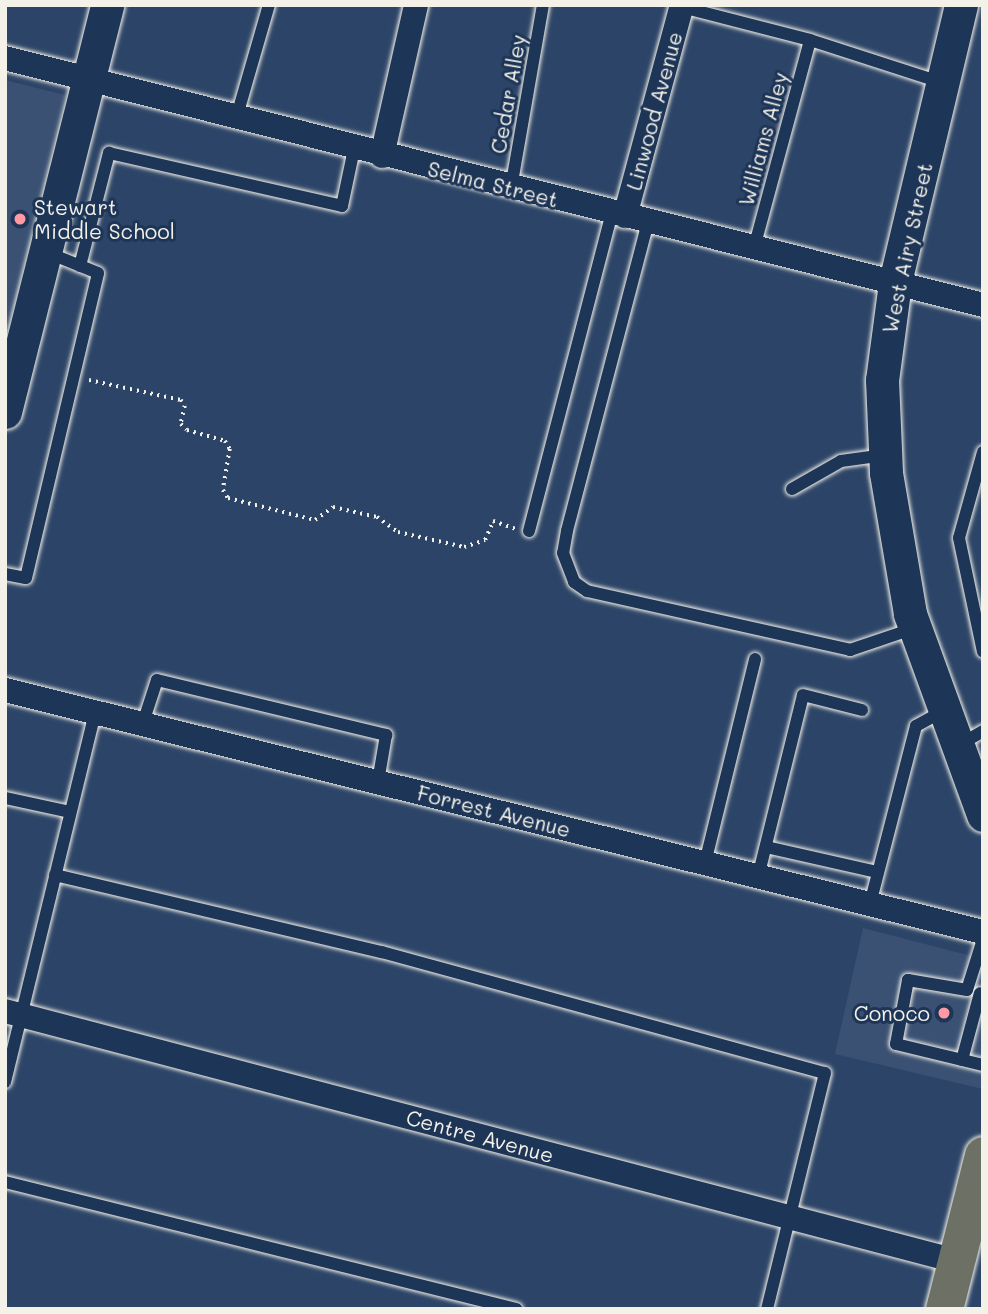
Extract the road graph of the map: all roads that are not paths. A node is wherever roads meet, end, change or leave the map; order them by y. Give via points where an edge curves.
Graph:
1 (107, 5) edge
2 (269, 5) edge
3 (416, 5) edge
4 (543, 5) edge
5 (961, 5) edge
6 (680, 6) edge
7 (810, 40) junction
8 (5, 58) edge
9 (91, 78) junction
10 (943, 83) junction
11 (236, 119) junction
12 (354, 149) junction
13 (382, 156) junction
14 (511, 189) junction
15 (628, 217) junction
16 (754, 248) junction
17 (47, 252) junction
18 (80, 266) junction
19 (895, 283) junction
20 (983, 305) edge
21 (5, 412) edge
22 (983, 452) edge
23 (885, 455) junction
24 (792, 489) dead end
25 (529, 531) road end
26 (5, 574) edge
27 (978, 614) edge
28 (915, 628) junction
29 (983, 652) edge
30 (755, 659) dead end
31 (5, 690) edge
32 (862, 710) dead end
33 (943, 711) junction
34 (95, 712) junction
35 (142, 723) junction
36 (970, 739) edge
37 (378, 782) junction
38 (5, 798) edge
39 (70, 812) junction
40 (983, 815) edge
41 (766, 847) junction
42 (705, 863) junction
43 (877, 872) junction
44 (55, 875) junction
45 (758, 877) junction
46 (870, 904) junction
47 (983, 932) edge
48 (983, 939) edge
49 (977, 992) edge
50 (13, 1013) edge
51 (962, 1060) junction
52 (983, 1065) edge
53 (5, 1082) edge
54 (983, 1155) edge
55 (5, 1182) edge
56 (792, 1217) junction
57 (956, 1261) junction
58 (516, 1309) edge
59 (767, 1309) edge
60 (944, 1309) edge

1 - 9 main road
2 - 11 lane
3 - 13 street
4 - 14 lane, Cedar Alley
5 - 10 main road, West Airy Street
6 - 7 lane
6 - 15 street, Linwood Avenue
7 - 10 lane
7 - 16 lane, Williams Alley
8 - 9 street, Selma Street
9 - 11 street, Selma Street
9 - 17 main road
10 - 19 main road, West Airy Street
11 - 12 street, Selma Street
12 - 13 street, Selma Street
12 - 18 lane via 342,206 109,153
13 - 14 street, Selma Street
14 - 15 street, Selma Street
15 - 16 street, Selma Street
15 - 25 lane
15 - 28 lane via 567,531 564,553 574,582 587,591 850,650
16 - 19 street, Selma Street
17 - 18 lane
17 - 21 main road
18 - 26 lane via 98,273 26,578
19 - 20 street, Selma Street
19 - 23 main road, West Airy Street via 882,380
22 - 27 lane via 959,538
23 - 24 lane via 841,461
23 - 28 main road, West Airy Street via 894,538
27 - 29 lane
28 - 33 main road, West Airy Street
30 - 42 lane
31 - 34 street, Forrest Avenue
32 - 41 lane via 803,695
33 - 36 main road, West Airy Street
33 - 43 lane via 916,726
34 - 35 street, Forrest Avenue
34 - 39 lane
35 - 37 street, Forrest Avenue
35 - 37 lane via 157,680 386,735
36 - 40 main road, West Airy Street
37 - 42 street, Forrest Avenue
38 - 39 lane
39 - 44 lane
41 - 43 lane
41 - 45 lane
42 - 45 street, Forrest Avenue
43 - 46 lane
44 - 50 lane
44 - 56 lane via 382,953 825,1073
45 - 46 street, Forrest Avenue
46 - 47 street, Forrest Avenue
48 - 49 lane
49 - 51 lane
49 - 51 lane via 908,980 896,1044
50 - 53 lane
50 - 56 street, Centre Avenue
51 - 52 lane
54 - 57 main road
55 - 58 lane
56 - 57 street, Centre Avenue
56 - 59 lane
57 - 60 main road

